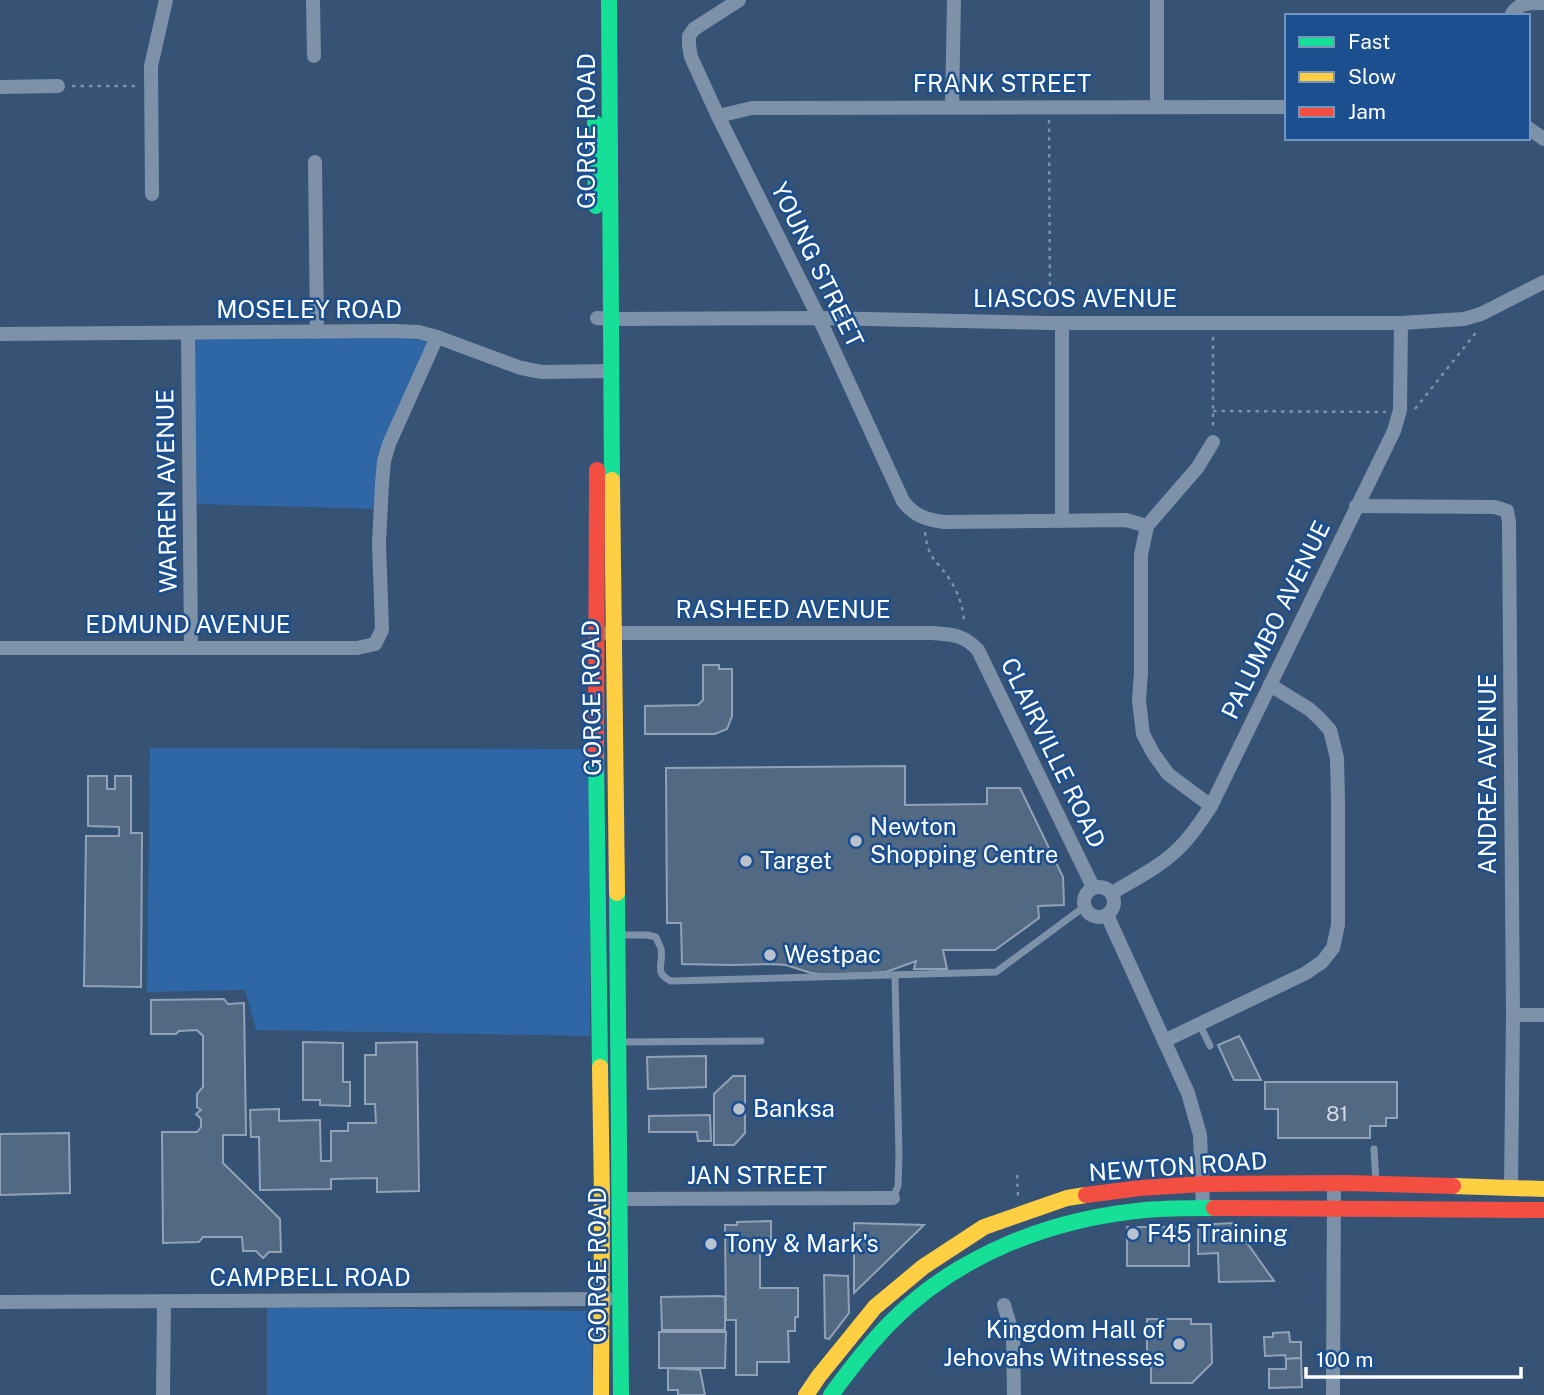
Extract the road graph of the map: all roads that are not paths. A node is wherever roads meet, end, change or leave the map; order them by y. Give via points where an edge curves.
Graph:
1 (166, 0) edge
2 (313, 0) edge
3 (595, 0) edge
4 (608, 0) edge
5 (739, 0) edge
6 (954, 0) edge
7 (1157, 0) edge
8 (1544, 3) edge
9 (1512, 14) edge
10 (314, 56) dead end
11 (58, 86) road end
12 (0, 87) edge
13 (952, 107) junction
14 (1157, 107) junction
15 (1285, 107) edge
16 (718, 116) junction
17 (315, 162) dead end
18 (152, 194) dead end
19 (1544, 282) edge
20 (604, 318) junction
21 (819, 318) junction
22 (1056, 323) junction
23 (1401, 323) junction
24 (317, 332) junction
25 (188, 333) junction
26 (0, 334) edge
27 (437, 337) junction
28 (604, 371) junction
29 (1213, 443) road end
30 (1356, 506) junction
31 (1062, 521) junction
32 (1147, 526) junction
33 (597, 633) junction
34 (614, 633) junction
35 (969, 641) joint
36 (191, 648) junction
37 (0, 649) edge
38 (1270, 685) junction
39 (1211, 806) junction
40 (1093, 887) junction
41 (1112, 893) junction
42 (1084, 907) junction
43 (1107, 915) junction
44 (598, 920) junction
45 (618, 935) junction
46 (895, 976) junction
47 (1513, 1015) junction
48 (1544, 1015) edge
49 (1199, 1024) junction
50 (761, 1041) dead end
51 (1164, 1041) junction
52 (619, 1042) junction
53 (1210, 1046) dead end
54 (600, 1065) junction
55 (1374, 1149) dead end
56 (1334, 1183) junction
57 (1203, 1184) junction
58 (1376, 1184) junction
59 (1511, 1188) junction
60 (1544, 1189) edge
61 (601, 1198) junction
62 (893, 1198) joint
63 (620, 1199) junction
64 (1203, 1208) junction
65 (1335, 1209) junction
66 (1544, 1210) edge
67 (601, 1299) junction
68 (621, 1299) junction
69 (164, 1301) junction
70 (0, 1302) edge
71 (1004, 1305) dead end
72 (163, 1395) edge
73 (601, 1395) edge
74 (621, 1395) edge
75 (806, 1395) edge
76 (831, 1395) edge
77 (1014, 1395) edge
78 (1333, 1395) edge

1 - 18 street via 151,66
2 - 10 street
3 - 20 main road, GORGE ROAD
4 - 20 main road, GORGE ROAD
5 - 16 street, YOUNG STREET via 689,36 691,57
6 - 13 street
7 - 14 street
8 - 9 street via 1525,3
11 - 12 street
13 - 14 street, FRANK STREET
13 - 16 street, FRANK STREET via 752,108
14 - 15 street, FRANK STREET
16 - 21 street, YOUNG STREET
17 - 24 street
19 - 23 street, LIASCOS AVENUE via 1464,319
20 - 21 street, LIASCOS AVENUE
20 - 28 main road, GORGE ROAD
21 - 22 street, LIASCOS AVENUE
21 - 31 street, YOUNG STREET via 909,509 931,521
22 - 23 street, LIASCOS AVENUE
22 - 31 street
23 - 30 street, PALUMBO AVENUE via 1400,410
24 - 25 street, MOSELEY ROAD
24 - 27 street, MOSELEY ROAD via 419,332
25 - 26 street, MOSELEY ROAD
25 - 36 street, WARREN AVENUE
27 - 28 street, MOSELEY ROAD via 521,368
27 - 36 street, EDMUND AVENUE via 384,461 379,543 382,630 375,644 357,648
28 - 33 main road, GORGE ROAD
28 - 34 main road, GORGE ROAD
29 - 32 street
30 - 38 street, PALUMBO AVENUE
30 - 47 street, ANDREA AVENUE via 1495,507 1507,511
31 - 32 street via 1126,520
32 - 39 street via 1140,555 1143,734 1168,774
33 - 34 street, RASHEED AVENUE
33 - 44 main road, GORGE ROAD
34 - 35 street, RASHEED AVENUE via 932,633
34 - 45 main road, GORGE ROAD
35 - 40 street, CLAIRVILLE ROAD via 978,650
36 - 37 street, EDMUND AVENUE
38 - 39 street, PALUMBO AVENUE
38 - 49 street via 1309,709 1330,730 1337,768 1338,925 1333,948 1314,968
39 - 41 street, PALUMBO AVENUE via 1179,848
40 - 41 street
40 - 42 street via 1084,896
41 - 43 street via 1114,902
42 - 43 street via 1092,916
42 - 46 lane via 996,972
43 - 51 street
44 - 45 main road
44 - 54 main road, GORGE ROAD
45 - 46 lane via 656,937 660,972 671,981
45 - 52 main road, GORGE ROAD
46 - 62 lane via 899,1154
47 - 48 street
47 - 59 street, ANDREA AVENUE
49 - 51 street
49 - 53 lane
50 - 52 lane
51 - 57 street via 1188,1093 1200,1135
52 - 54 main road
52 - 63 main road, GORGE ROAD
54 - 61 main road, GORGE ROAD
55 - 58 lane
56 - 57 main road, NEWTON ROAD
56 - 58 main road, NEWTON ROAD
56 - 65 street
57 - 64 street
57 - 75 main road, NEWTON ROAD via 1067,1198 984,1227 923,1267 875,1307
58 - 59 main road, NEWTON ROAD
59 - 60 main road, NEWTON ROAD
61 - 63 main road
61 - 67 main road, GORGE ROAD
62 - 63 street, JAN STREET
63 - 68 main road, GORGE ROAD
64 - 65 main road, NEWTON ROAD
64 - 76 main road, NEWTON ROAD via 1139,1210 1087,1218 1039,1231 974,1259 908,1305
65 - 66 main road, NEWTON ROAD
65 - 78 street
67 - 68 street, CAMPBELL ROAD
67 - 69 street, CAMPBELL ROAD
67 - 73 main road, GORGE ROAD
68 - 74 main road, GORGE ROAD
69 - 70 street, CAMPBELL ROAD
69 - 72 street
71 - 77 street via 1013,1335

